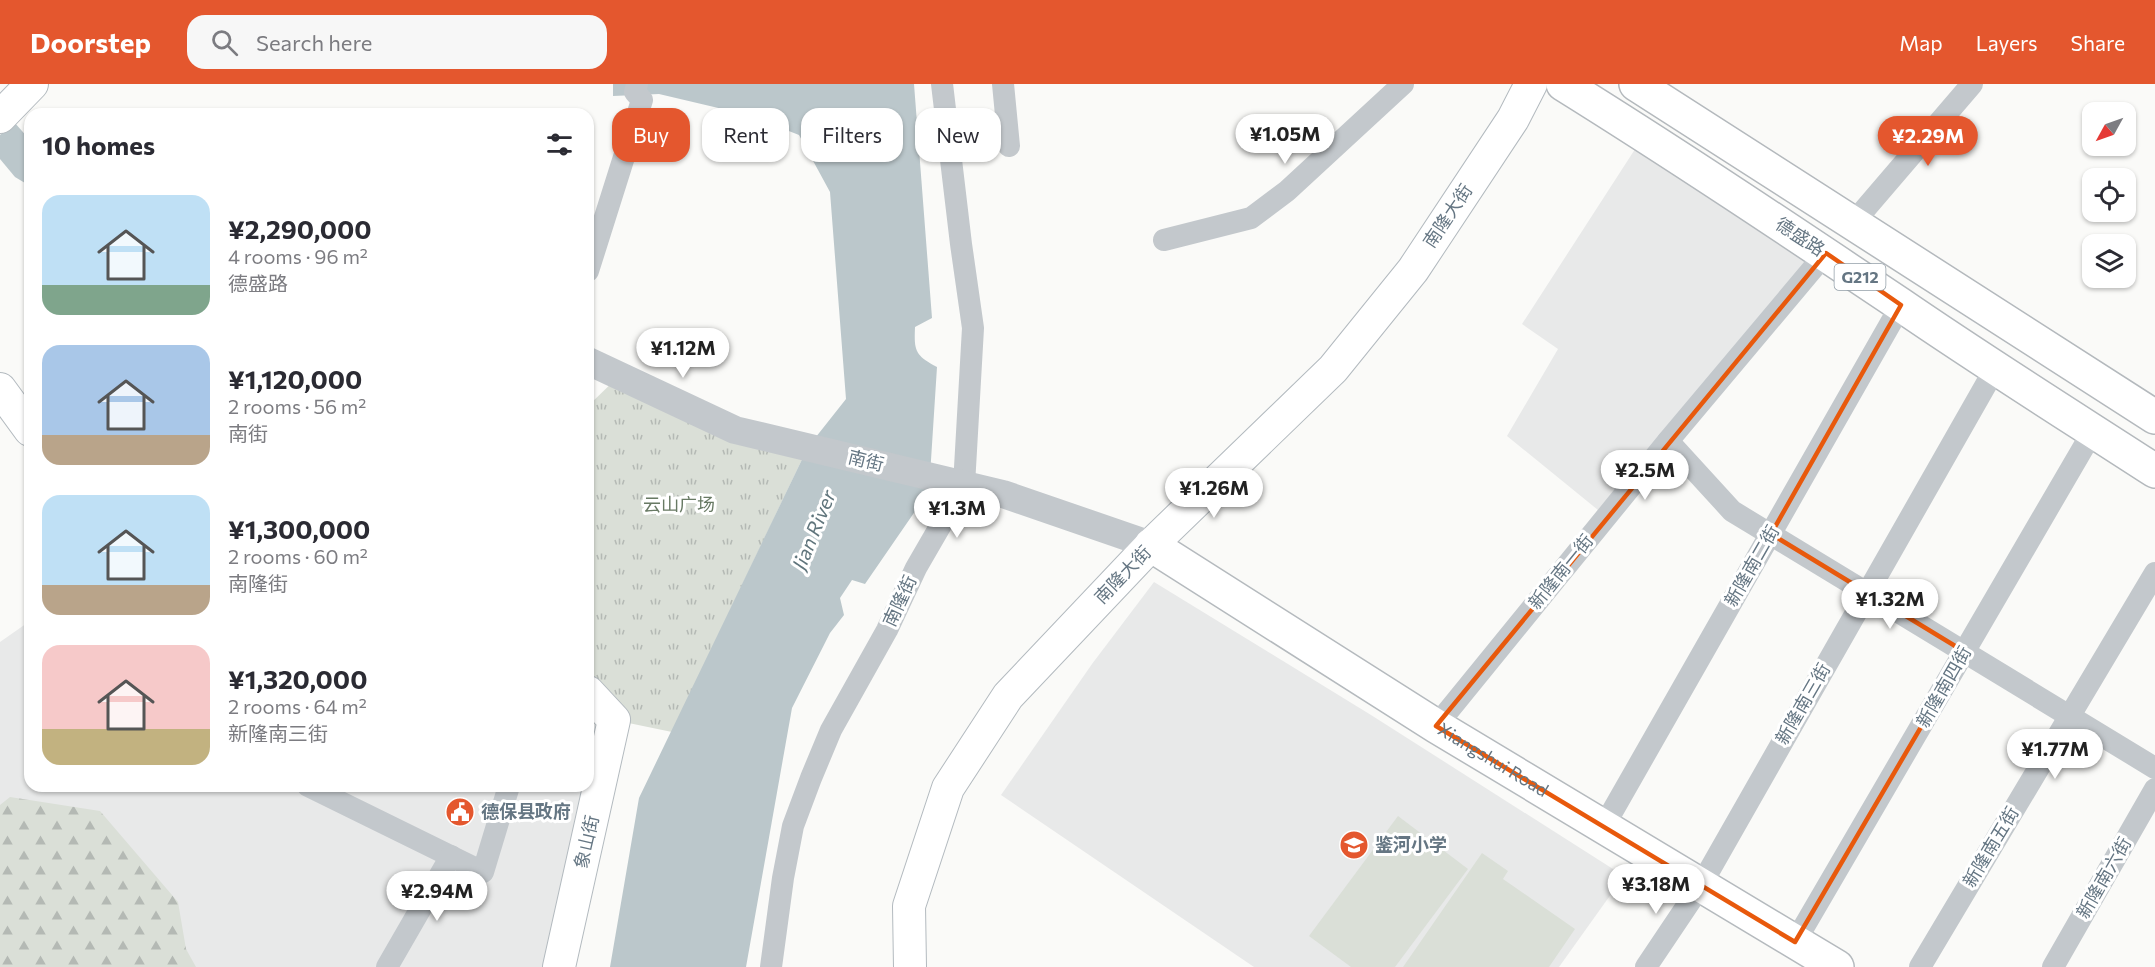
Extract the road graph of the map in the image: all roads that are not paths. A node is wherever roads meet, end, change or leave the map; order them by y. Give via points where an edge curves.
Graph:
1 (32, 84) edge
2 (637, 84) edge
3 (942, 84) edge
4 (1003, 84) edge
5 (1403, 84) edge
6 (1531, 84) edge
7 (1563, 84) edge
8 (1636, 84) edge
9 (1972, 84) edge
10 (0, 117) edge
11 (1010, 146) dead end
12 (1853, 223) junction
13 (1164, 240) dead end
14 (594, 252) edge
15 (1826, 253) junction
16 (1901, 305) junction
17 (594, 364) edge
18 (1996, 367) junction
19 (0, 389) edge
20 (2152, 408) edge
21 (24, 422) edge
22 (2094, 431) junction
23 (1668, 441) junction
24 (2155, 471) edge
25 (964, 484) junction
26 (1771, 534) junction
27 (1151, 545) junction
28 (2155, 573) edge
29 (1867, 592) junction
30 (1965, 652) junction
31 (594, 698) edge
32 (2070, 716) junction
33 (1436, 726) junction
34 (2155, 768) edge
35 (2155, 789) edge
36 (320, 792) edge
37 (507, 792) edge
38 (1604, 826) junction
39 (451, 856) junction
40 (1701, 885) junction
41 (1795, 942) junction
42 (387, 967) edge
43 (559, 967) edge
44 (771, 967) edge
45 (910, 967) edge
46 (1646, 967) edge
47 (1838, 967) edge
48 (1920, 967) edge
49 (2053, 967) edge

1 - 10 main road
2 - 14 street via 635,92 642,100
3 - 25 street, 南隆街 via 973,328
4 - 11 street
5 - 13 street via 1287,191 1251,218
6 - 27 main road, 南隆大街 via 1513,119 1413,270 1333,369
7 - 15 main road, 德盛路 / G212
8 - 12 main road, G212
9 - 12 street
12 - 20 main road, G212
15 - 16 main road, 德盛路 / G212
15 - 23 street, 新隆南一街
16 - 18 main road, 德盛路 / G212
16 - 26 street, 新隆南二街
17 - 25 street, 南街 via 735,430
18 - 22 main road, 德盛路 / G212
18 - 29 street, 新隆南三街
19 - 21 main road
22 - 24 main road, 德盛路 / G212
22 - 30 street, 新隆南四街
23 - 26 street via 1732,511
23 - 33 street, 新隆南一街
25 - 27 street, 南街
25 - 44 street, 南隆街 via 831,730 811,778 791,836
26 - 29 street
26 - 38 street, 新隆南二街
27 - 33 main road, Xiangshui Road
27 - 45 main road, 南隆大街 via 1008,696 948,788 909,906
28 - 32 street, 新隆南五街
29 - 30 street
29 - 40 street, 新隆南三街
30 - 32 street
30 - 41 street, 新隆南四街
31 - 43 main road, 象山街 via 614,720
32 - 34 street
32 - 48 street, 新隆南五街
33 - 38 main road, Xiangshui Road
35 - 49 street, 新隆南六街
36 - 39 street
37 - 39 street via 483,872
38 - 40 main road, Xiangshui Road
39 - 42 street
40 - 41 main road, Xiangshui Road
40 - 46 street, 新隆南三街
41 - 47 main road, Xiangshui Road

